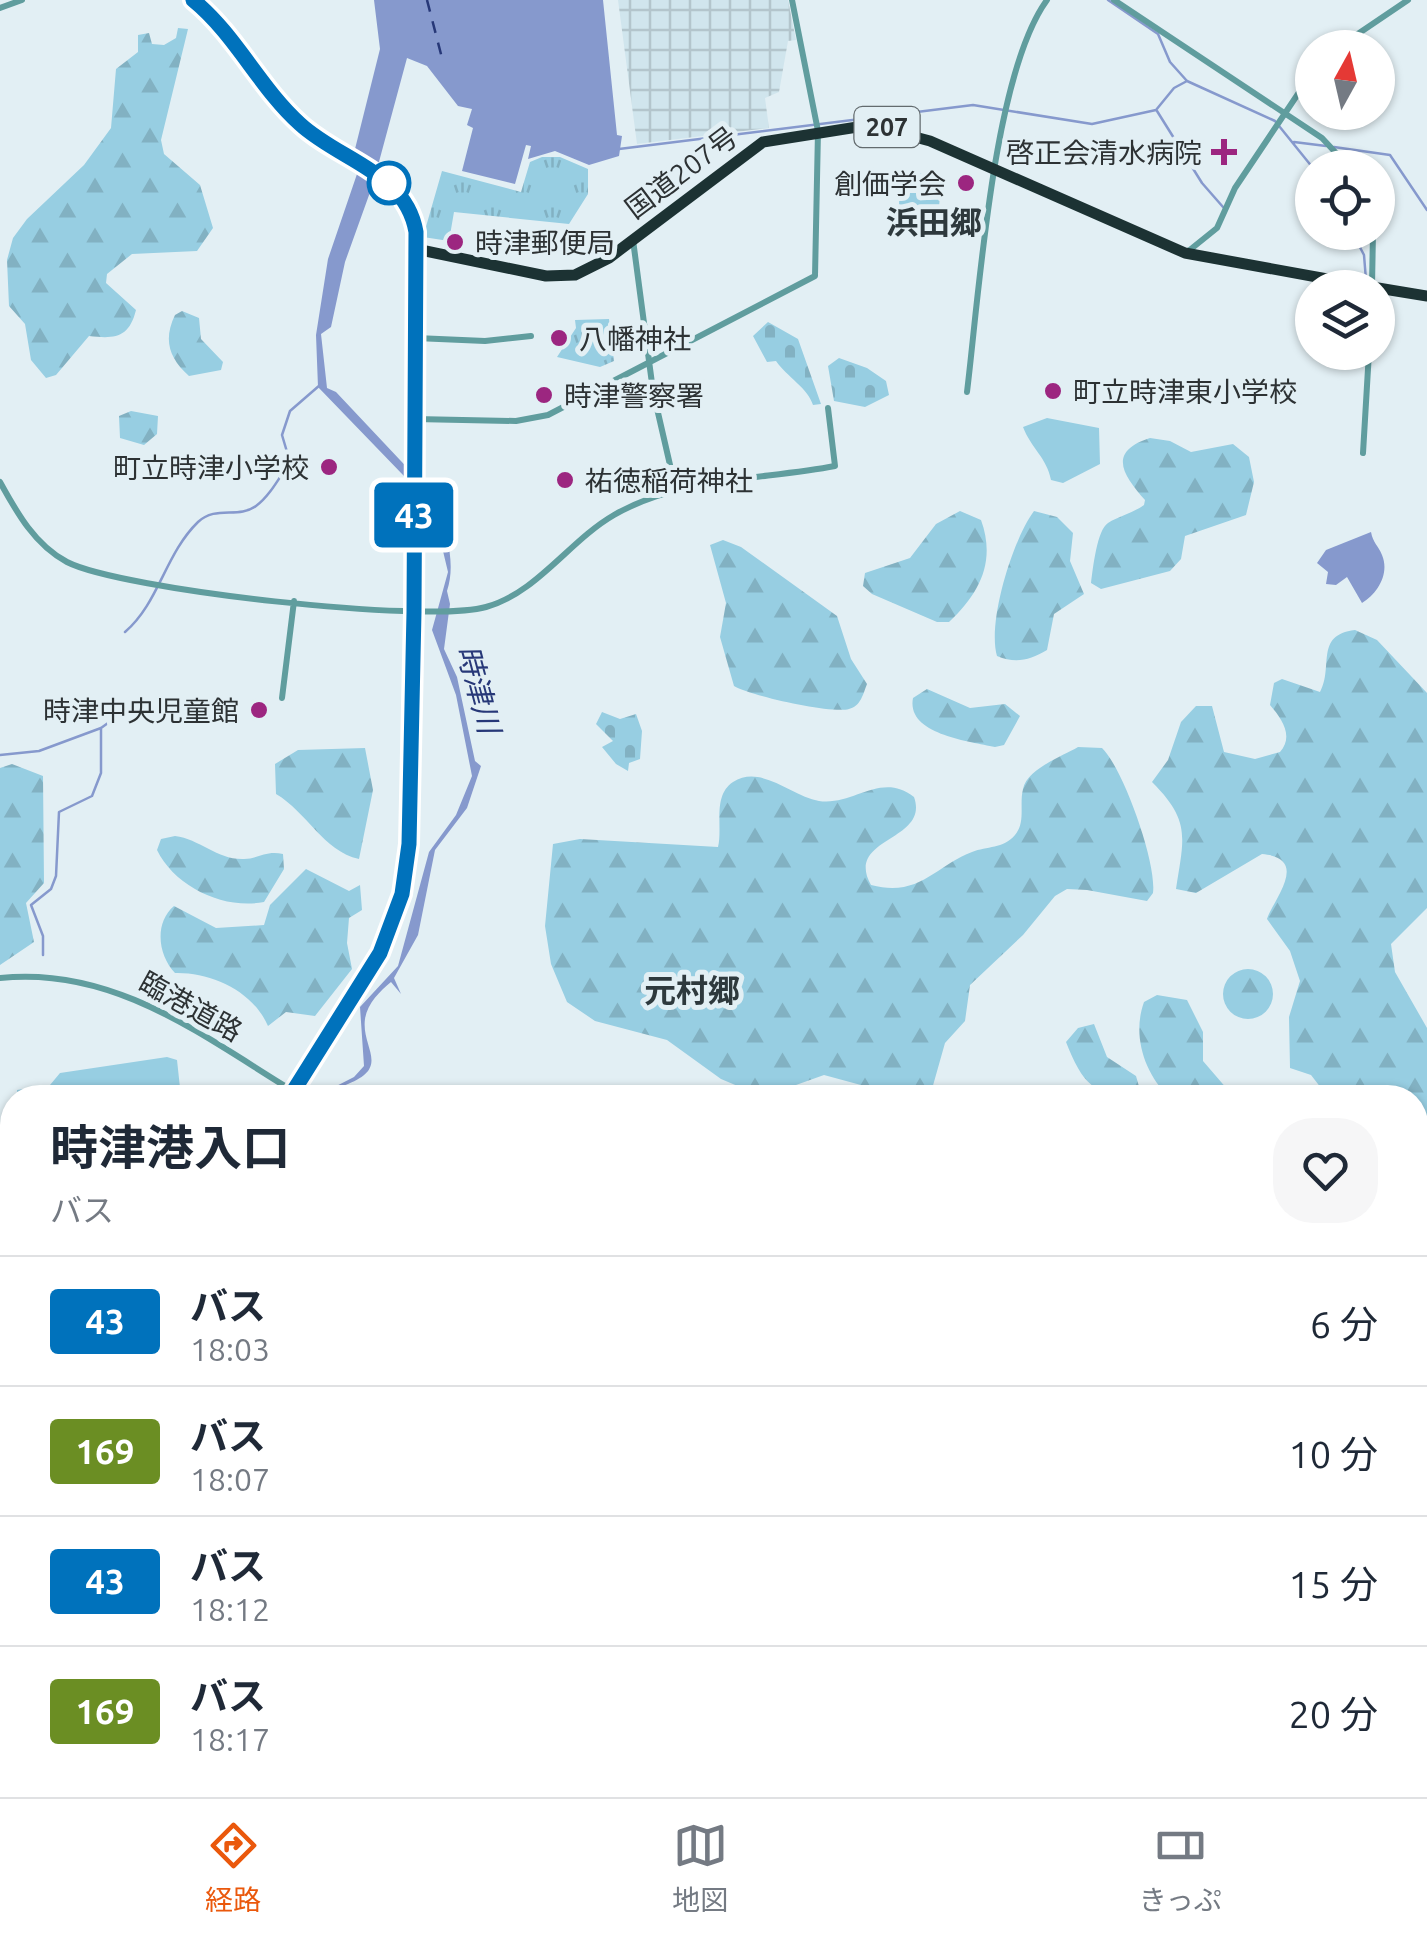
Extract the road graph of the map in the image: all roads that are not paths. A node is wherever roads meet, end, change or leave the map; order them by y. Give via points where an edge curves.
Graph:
1 (22, 0) edge
2 (193, 0) edge
3 (792, 0) edge
4 (1047, 0) edge
5 (1114, 0) edge
6 (1408, 0) edge
7 (0, 8) edge
8 (1364, 30) edge
9 (1295, 100) edge
10 (1286, 114) junction
11 (818, 128) junction
12 (1334, 150) edge
13 (996, 169) junction
14 (633, 239) junction
15 (416, 249) junction
16 (1185, 253) junction
17 (1295, 273) edge
18 (1395, 290) edge
19 (1427, 296) edge
20 (531, 336) dead end
21 (415, 338) junction
22 (649, 365) junction
23 (1368, 370) edge
24 (967, 392) dead end
25 (828, 408) dead end
26 (414, 419) junction
27 (1363, 453) dead end
28 (0, 482) edge
29 (676, 491) junction
30 (294, 601) junction
31 (414, 612) junction
32 (282, 698) dead end
33 (0, 978) edge
34 (279, 1085) edge
35 (304, 1085) edge

1 - 7 street
2 - 15 highway via 296,121 378,175 408,204
3 - 11 street
4 - 13 street via 1023,44
5 - 10 street
6 - 8 street
9 - 10 street
10 - 12 street
10 - 16 street via 1217,228
11 - 13 highway, 国道207号 / 207 via 898,129
11 - 14 highway, 国道207号 / 207 via 763,142
11 - 22 street via 815,276
13 - 16 highway, 国道207号 / 207
13 - 24 street
14 - 15 highway, 国道207号 / 207 via 588,271 567,277
14 - 22 street
15 - 21 highway
16 - 17 highway, 国道207号 / 207
18 - 19 highway, 国道207号 / 207
20 - 21 street
21 - 26 highway
22 - 26 street via 532,419
22 - 29 street
23 - 27 street
25 - 29 street via 834,466
26 - 31 highway
28 - 30 street via 26,526 52,552 110,578
29 - 31 street via 614,514 506,599 450,614
30 - 31 street
30 - 32 street
31 - 35 highway via 402,894 380,953
33 - 34 street, 臨港道路 via 58,977 123,992

